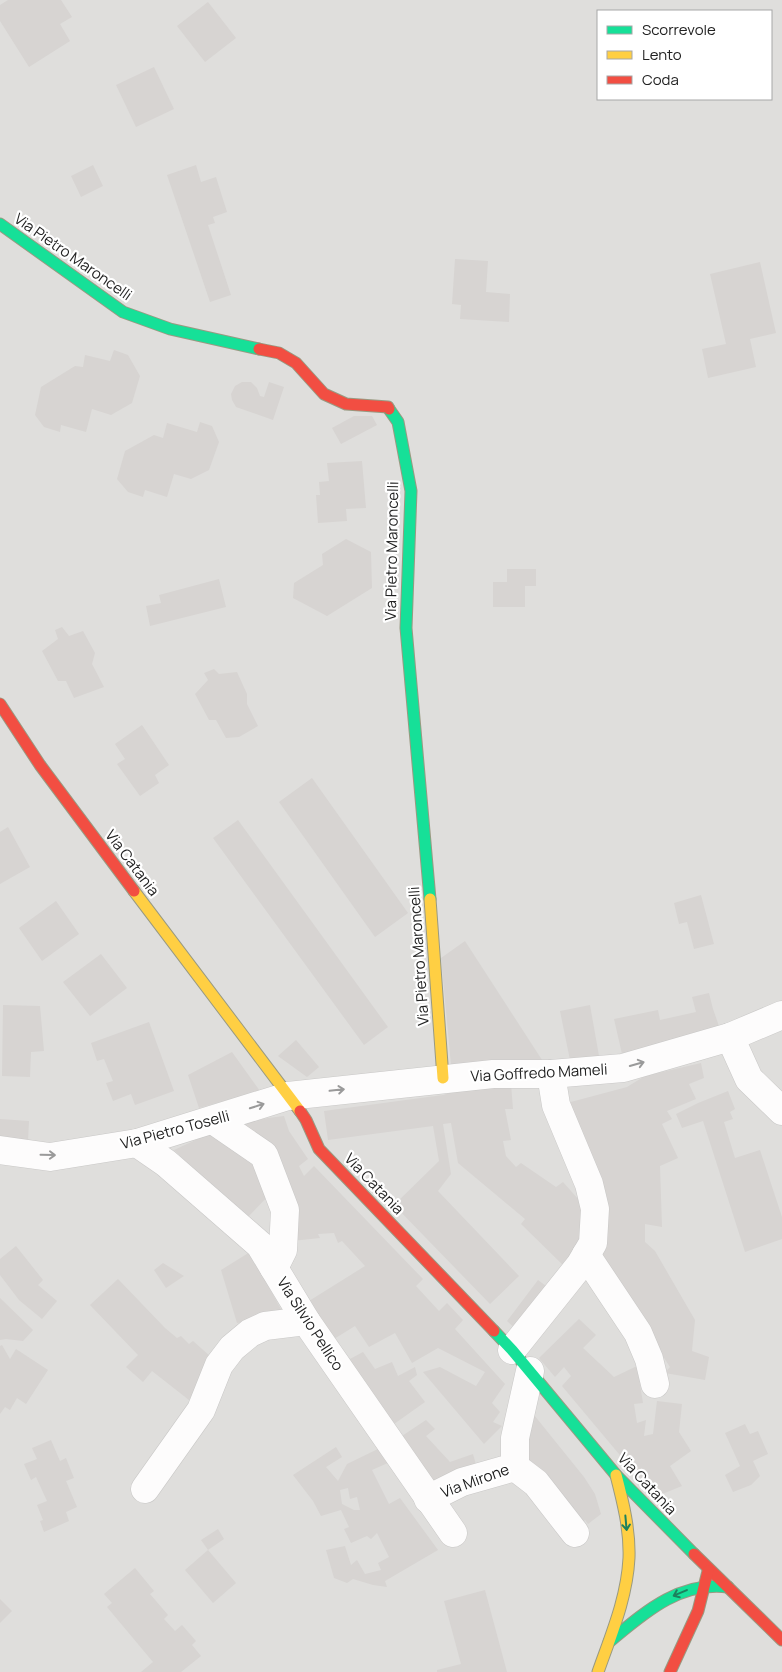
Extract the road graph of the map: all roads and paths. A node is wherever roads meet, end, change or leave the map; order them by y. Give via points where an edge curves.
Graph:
1 (0, 224) edge
2 (0, 704) edge
3 (782, 1015) edge
4 (730, 1037) junction
5 (551, 1074) junction
6 (444, 1078) junction
7 (288, 1096) junction
8 (782, 1111) edge
9 (213, 1120) junction
10 (136, 1143) junction
11 (0, 1150) edge
12 (586, 1255) junction
13 (274, 1268) junction
14 (306, 1322) junction
15 (512, 1350) junction
16 (530, 1371) junction
17 (655, 1384) dead end
18 (515, 1467) junction
19 (616, 1475) junction
20 (145, 1489) dead end
21 (428, 1499) junction
22 (452, 1533) dead end
23 (575, 1533) dead end
24 (709, 1570) junction
25 (706, 1585) junction
26 (728, 1587) junction
27 (782, 1640) edge
28 (609, 1642) junction
29 (598, 1672) edge
30 (670, 1672) edge

1 - 6 street, Via Pietro Maroncelli via 123,312 170,329 279,352 296,363 324,394 346,404 388,408 398,422 410,491 406,628
2 - 7 street, Via Catania via 40,765
3 - 4 street, Via Goffredo Mameli
5 -> 4 street, Via Goffredo Mameli via 623,1068
4 - 8 street via 749,1079
5 - 6 street, Via Goffredo Mameli
5 - 12 street via 556,1105 589,1184 595,1208 593,1243
7 -> 6 street, Via Goffredo Mameli
9 -> 7 street, Via Pietro Toselli
7 - 15 street, Via Catania via 306,1120 319,1149
9 - 10 street, Via Pietro Toselli
9 - 13 street via 264,1155 285,1210 283,1250
11 -> 10 street, Via Pietro Toselli via 50,1157
10 - 13 street, Via Silvio Pellico via 166,1163 260,1245
12 - 15 street
12 - 17 street via 638,1333
13 - 14 street, Via Silvio Pellico
14 - 20 street via 264,1326 232,1348 219,1365 201,1410
14 - 21 street, Via Silvio Pellico
15 - 16 street, Via Catania
16 - 18 street, Via Mirone via 515,1438
16 - 19 street, Via Catania
18 - 21 street, Via Mirone via 462,1482
18 - 23 street via 536,1483
19 - 24 street, Via Catania
19 -> 28 street via 629,1557 624,1594
21 - 22 street, Via Silvio Pellico
24 - 25 street
24 - 26 street, Via Catania
25 - 26 street
25 -> 28 street via 683,1590 648,1609
25 - 30 street via 698,1613
26 - 27 street, Via Catania
28 - 29 street

